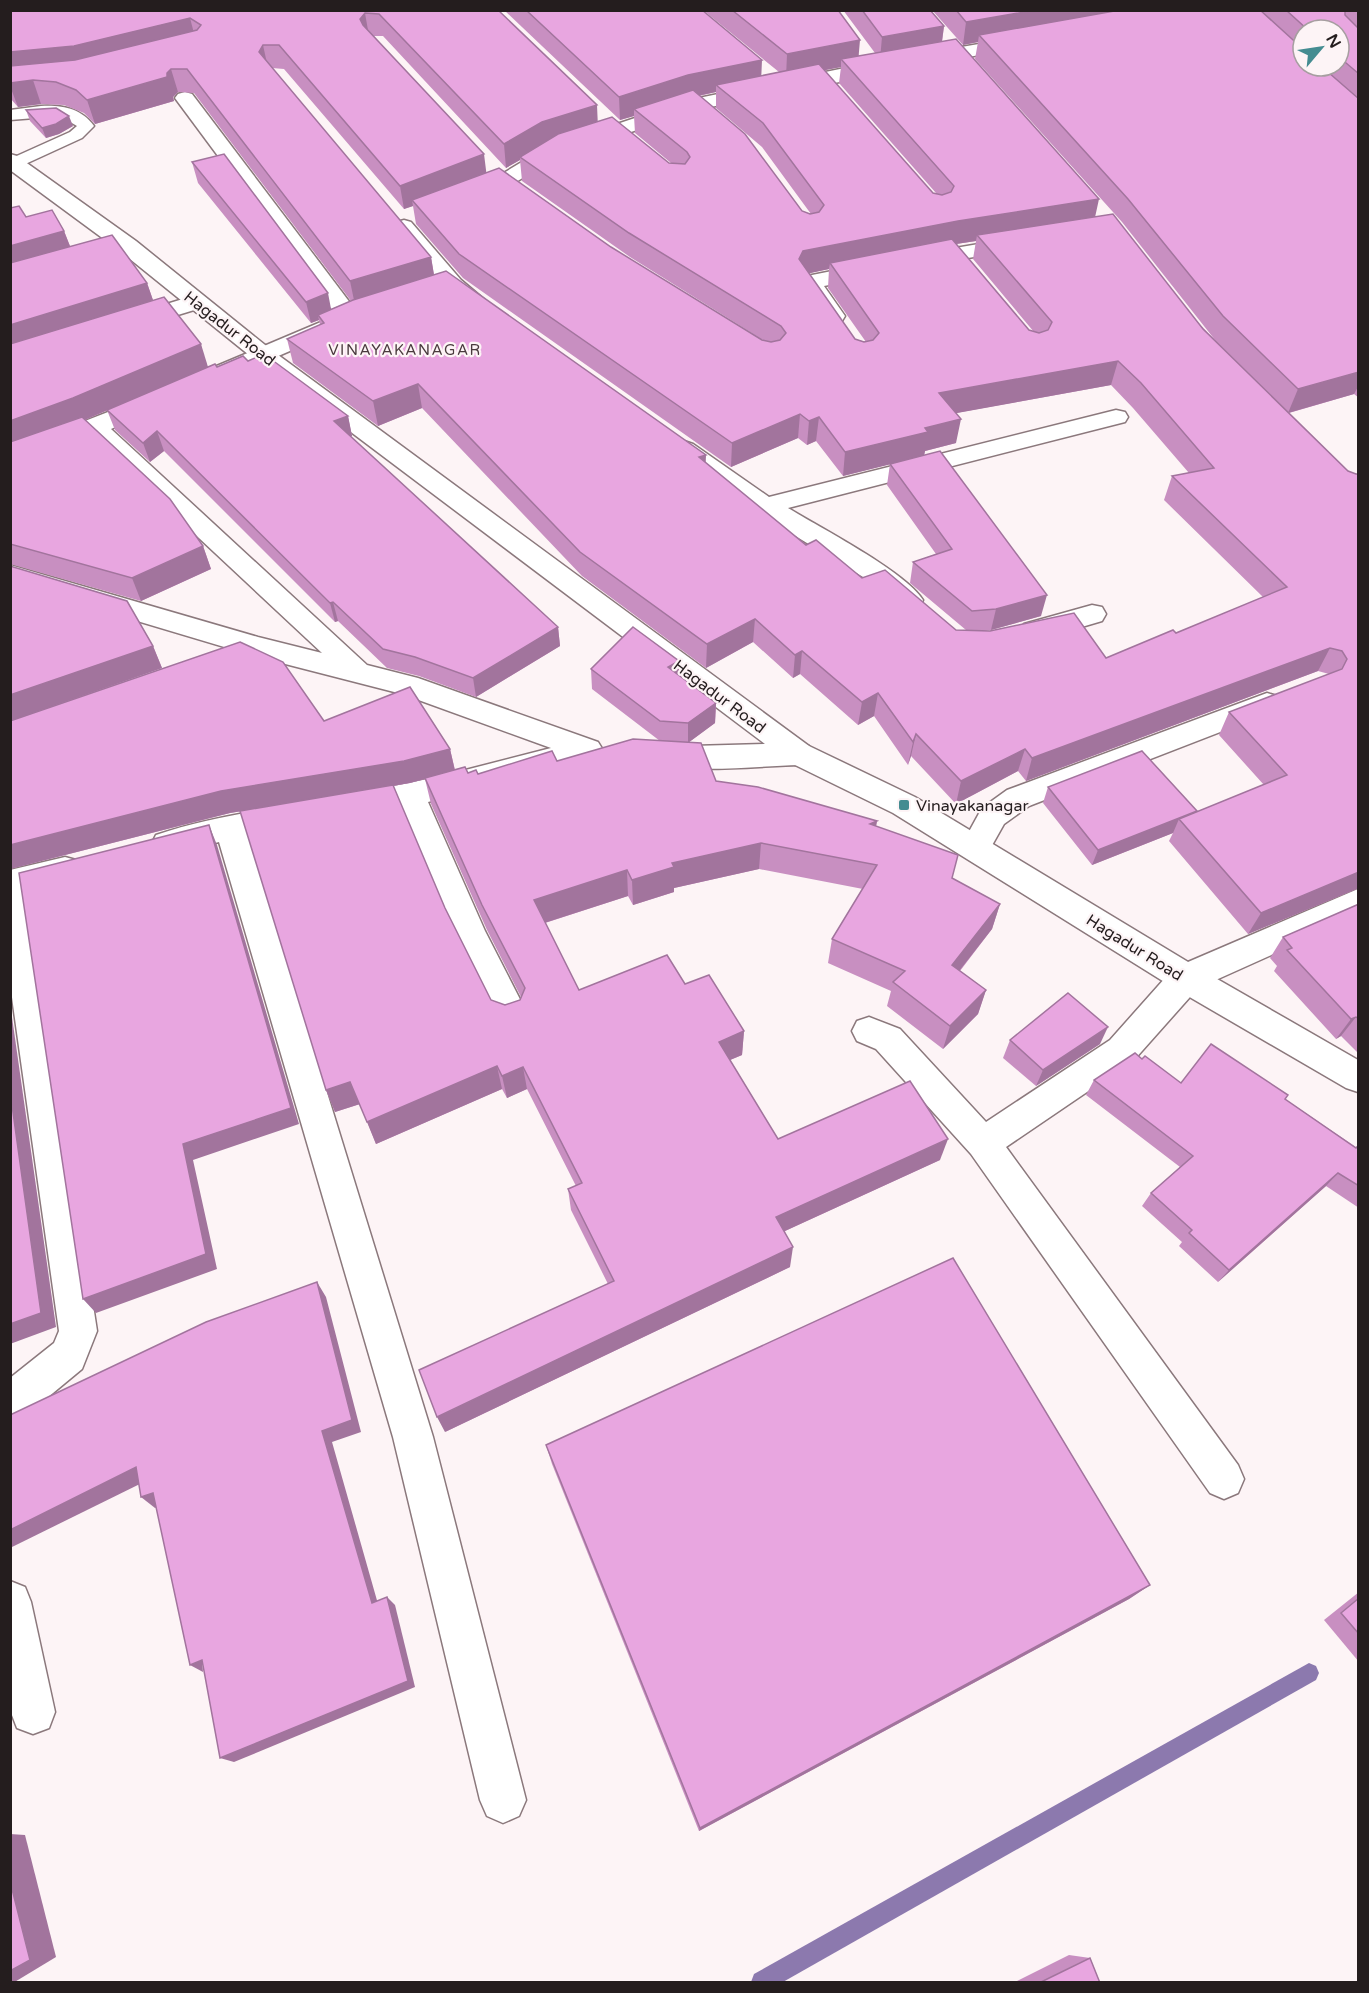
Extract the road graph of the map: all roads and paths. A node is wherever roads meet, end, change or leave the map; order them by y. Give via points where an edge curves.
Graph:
1 (940, 36) edge
2 (1042, 39) edge
3 (859, 49) edge
4 (955, 52) junction
5 (874, 68) junction
6 (971, 70) edge
7 (764, 73) edge
8 (823, 79) junction
9 (781, 87) junction
10 (838, 96) edge
11 (185, 98) edge
12 (696, 104) junction
13 (599, 115) dead end
14 (10, 116) edge
15 (712, 118) edge
16 (616, 131) junction
17 (633, 146) edge
18 (13, 162) edge
19 (488, 163) dead end
20 (504, 181) junction
21 (522, 193) edge
22 (451, 201) edge
23 (404, 215) dead end
24 (1045, 239) edge
25 (954, 253) junction
26 (968, 270) edge
27 (196, 302) junction
28 (492, 313) edge
29 (843, 328) edge
30 (109, 330) edge
31 (262, 354) junction
32 (1116, 417) dead end
33 (92, 428) junction
34 (667, 437) edge
35 (10, 459) edge
36 (765, 506) junction
37 (10, 574) edge
38 (41, 584) junction
39 (10, 595) edge
40 (926, 614) edge
41 (1092, 614) dead end
42 (1013, 636) edge
43 (258, 647) junction
44 (213, 663) edge
45 (358, 671) junction
46 (1296, 692) edge
47 (584, 750) junction
48 (799, 754) junction
49 (410, 796) junction
50 (230, 827) junction
51 (975, 848) junction
52 (138, 850) edge
53 (93, 862) edge
54 (11, 882) edge
55 (1359, 902) edge
56 (1186, 978) junction
57 (510, 1013) edge
58 (869, 1031) dead end
59 (1359, 1077) edge
60 (984, 1143) junction
61 (10, 1403) edge
62 (1224, 1479) dead end
63 (10, 1602) edge
64 (33, 1712) dead end
65 (503, 1800) dead end

1 - 4 street
2 - 4 street
3 - 5 street
4 - 5 street
4 - 6 street
5 - 8 street
7 - 9 street
8 - 9 street
8 - 10 street
9 - 12 street
11 - 31 street via 360,314
12 - 15 street
12 - 16 street
13 - 16 street
14 - 18 lane via 65,111 79,116 86,126 76,135
16 - 17 street
16 - 20 street via 552,152
18 - 27 street, Hagadur Road via 117,249
19 - 20 street
20 - 21 street
20 - 22 street
23 - 28 street via 442,289
24 - 25 street
25 - 26 street
25 - 29 street via 810,282
27 - 30 street
27 - 31 street, Hagadur Road
31 - 33 street
31 - 48 street, Hagadur Road
32 - 36 street
33 - 35 street
33 - 45 street
34 - 36 street
36 - 40 street via 882,577
37 - 38 street
38 - 39 street
38 - 43 street
41 - 42 street
43 - 44 street
43 - 45 street
45 - 47 street via 408,685
46 - 51 street via 1018,798 993,816
47 - 48 street via 692,757
47 - 49 street
48 - 51 street, Hagadur Road via 904,806
49 - 50 street
49 - 57 street via 469,932
50 - 52 street
50 - 65 street via 413,1437
51 - 56 street, Hagadur Road
53 - 54 street
54 - 61 street via 78,1331 68,1356
55 - 56 street
56 - 59 street, Hagadur Road
56 - 60 street via 1122,1050
58 - 60 street via 888,1039
60 - 62 street
63 - 64 street

